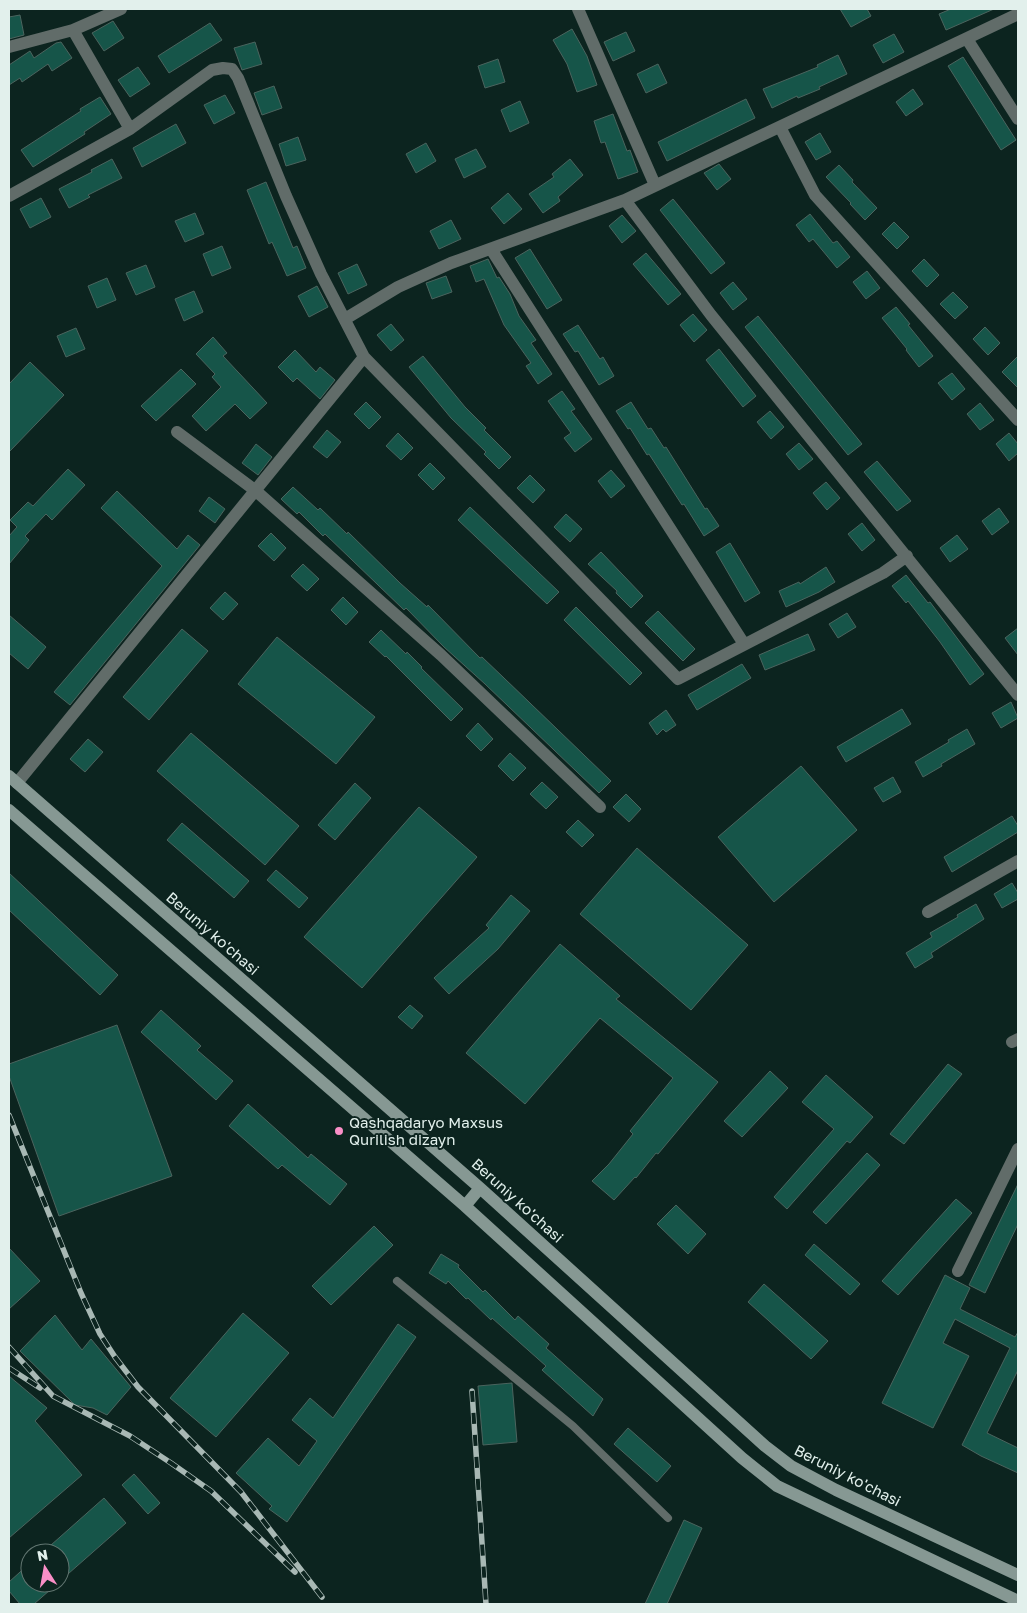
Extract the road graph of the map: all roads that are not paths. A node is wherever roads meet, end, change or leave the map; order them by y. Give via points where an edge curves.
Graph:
1 (121, 9) edge
2 (578, 9) edge
3 (1018, 14) edge
4 (73, 30) junction
5 (967, 39) junction
6 (9, 47) edge
7 (1018, 119) edge
8 (780, 127) junction
9 (130, 129) junction
10 (655, 185) junction
11 (9, 196) edge
12 (625, 200) junction
13 (491, 249) junction
14 (345, 319) junction
15 (364, 357) junction
16 (1018, 420) edge
17 (177, 432) dead end
18 (256, 491) junction
19 (907, 556) junction
20 (744, 644) junction
21 (1018, 695) edge
22 (13, 780) edge
23 (600, 807) dead end
24 (9, 810) edge
25 (1018, 860) edge
26 (928, 912) dead end
27 (1018, 1149) edge
28 (480, 1188) junction
29 (464, 1206) junction
30 (958, 1272) dead end
31 (397, 1281) dead end
32 (668, 1518) dead end
33 (1018, 1575) edge
34 (1018, 1601) edge

1 - 4 street
2 - 10 street
3 - 5 street
4 - 6 street
4 - 9 street
5 - 7 street
5 - 8 street
8 - 10 street
8 - 16 street via 815,195
9 - 11 street
9 - 14 street via 212,70 232,69 320,274
10 - 12 street
12 - 13 street
12 - 19 street via 711,315
13 - 14 street via 398,287
13 - 20 street
14 - 15 street
15 - 18 street
15 - 20 street via 678,679
17 - 18 street
18 - 22 street
18 - 23 street via 440,655
19 - 20 street via 883,573
19 - 21 street
22 - 28 main road, Beruniy ko'chasi
24 - 29 main road
25 - 26 street
27 - 30 street
28 - 29 main road
28 - 33 main road, Beruniy ko'chasi via 791,1466
29 - 34 main road via 742,1458 778,1486
31 - 32 lane via 573,1426

